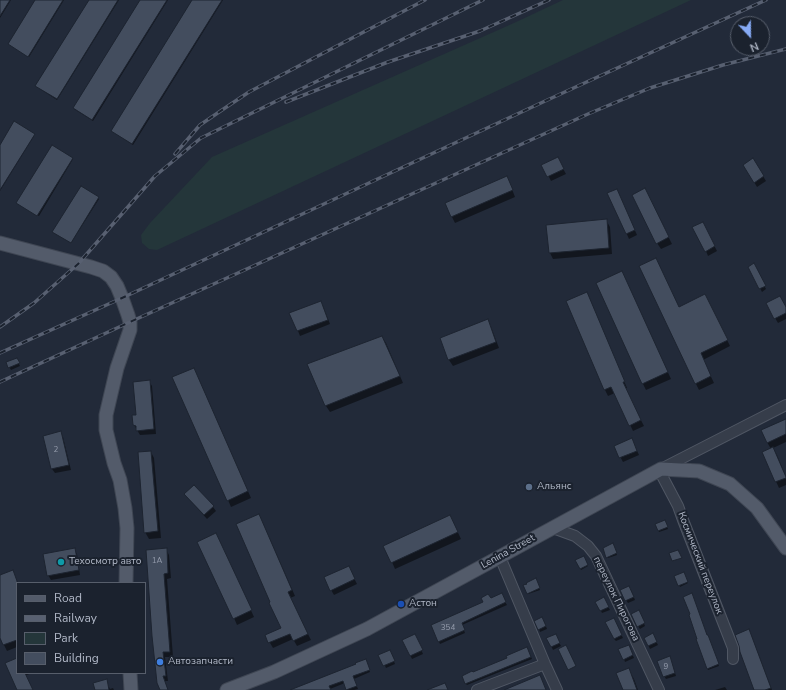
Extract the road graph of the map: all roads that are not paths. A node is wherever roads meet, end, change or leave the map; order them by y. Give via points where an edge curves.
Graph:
1 (0, 243) edge
2 (786, 404) edge
3 (660, 470) junction
4 (552, 528) junction
5 (786, 548) edge
6 (500, 557) junction
7 (126, 582) edge
8 (733, 659) dead end
9 (545, 664) junction
10 (130, 674) edge
11 (131, 690) edge
12 (227, 690) edge
13 (477, 690) edge
14 (557, 690) edge
15 (659, 690) edge

1 - 7 main road via 103,271 111,277 122,298 130,330 109,400 106,430 125,508
2 - 3 street, Lenina Street
3 - 4 main road, Lenina Street
3 - 5 main road via 699,471 730,484 757,508
3 - 8 street, Космический переулок via 678,506 733,648
4 - 6 main road, Lenina Street
4 - 15 street, переулок Пирогова via 575,536 596,556
6 - 9 street
6 - 12 main road, Lenina Street via 367,629 274,672
9 - 13 street
9 - 14 street
10 - 11 main road

